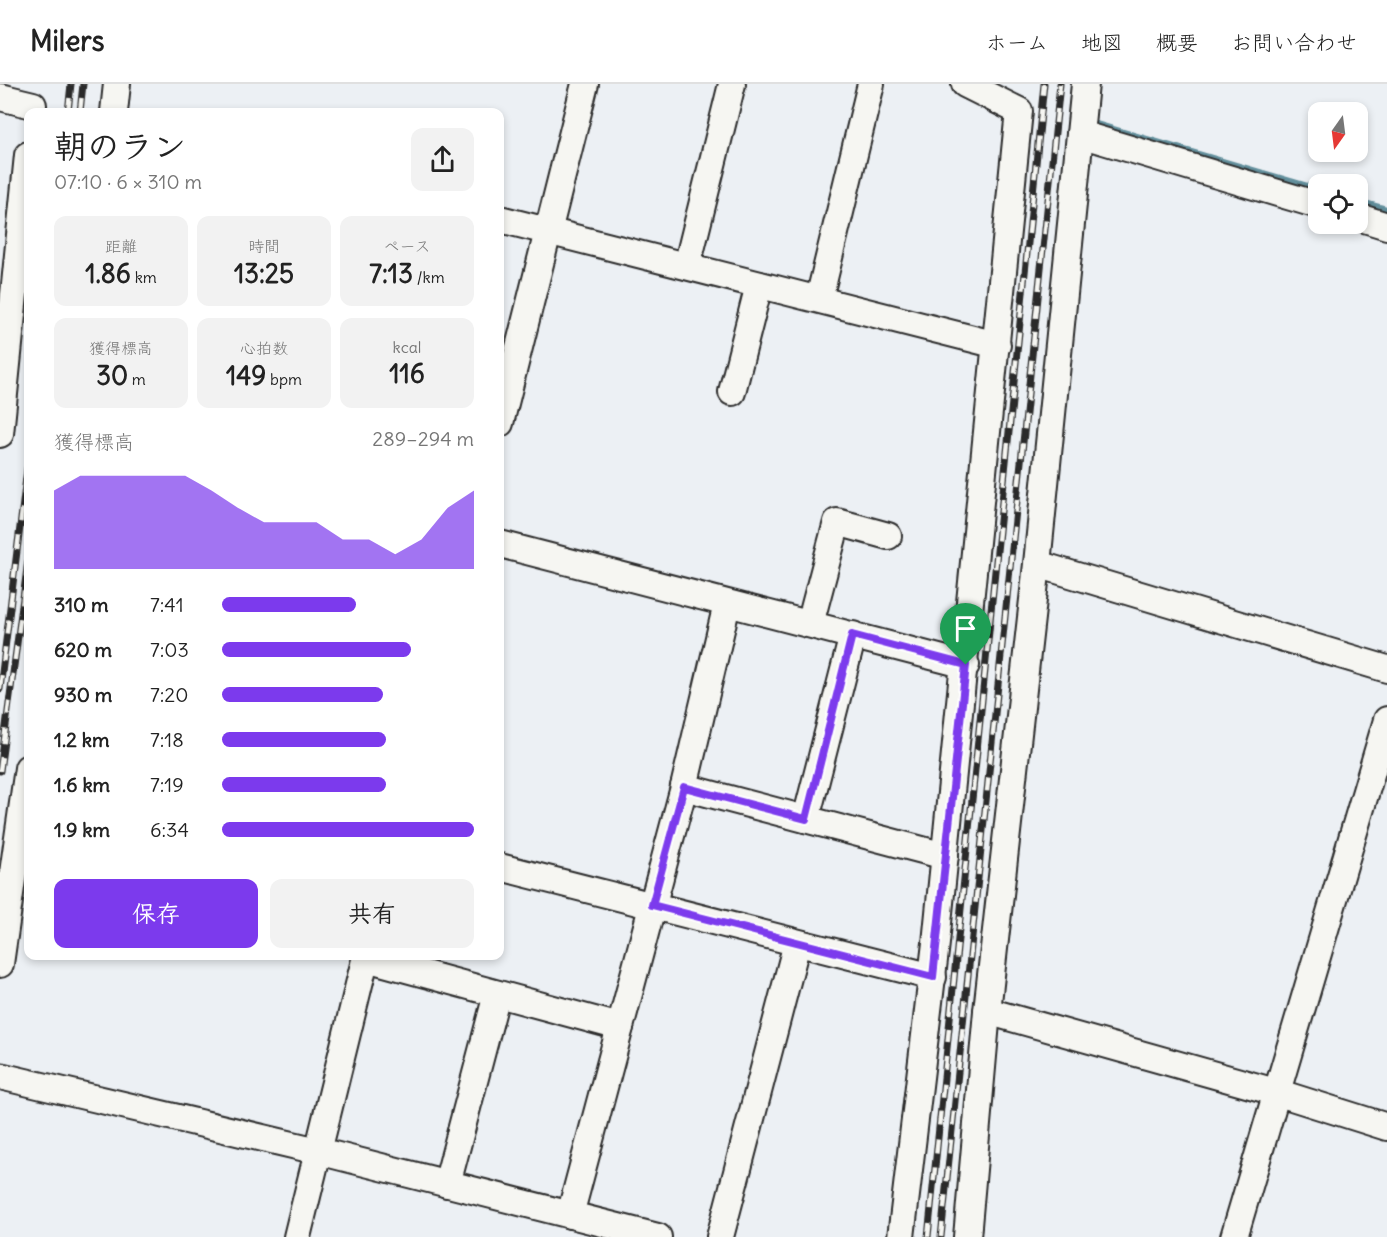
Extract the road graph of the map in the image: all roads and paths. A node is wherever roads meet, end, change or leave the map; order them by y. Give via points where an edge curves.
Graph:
1 (117, 84) edge
2 (585, 84) edge
3 (732, 84) edge
4 (871, 84) edge
5 (965, 84) edge
6 (1085, 84) edge
7 (0, 97) edge
8 (34, 101) edge
9 (114, 108) edge
10 (1080, 134) junction
11 (24, 194) edge
12 (1308, 203) edge
13 (504, 220) edge
14 (1368, 220) edge
15 (1387, 226) edge
16 (548, 231) junction
17 (687, 266) junction
18 (759, 285) junction
19 (819, 300) junction
20 (997, 345) junction
21 (732, 392) dead end
22 (504, 407) edge
23 (1, 419) edge
24 (888, 536) dead end
25 (504, 545) edge
26 (1037, 564) junction
27 (727, 604) junction
28 (810, 624) junction
29 (852, 635) junction
30 (966, 665) junction
31 (1387, 669) edge
32 (1387, 720) edge
33 (684, 787) junction
34 (24, 796) edge
35 (806, 819) junction
36 (945, 856) junction
37 (504, 868) edge
38 (652, 905) junction
39 (796, 943) junction
40 (365, 960) edge
41 (377, 960) edge
42 (0, 964) edge
43 (933, 977) junction
44 (497, 994) junction
45 (987, 1011) junction
46 (620, 1027) junction
47 (0, 1076) edge
48 (1279, 1093) junction
49 (1387, 1126) edge
50 (318, 1151) junction
51 (447, 1184) junction
52 (570, 1215) junction
53 (972, 1236) edge
54 (297, 1237) edge
55 (658, 1237) edge
56 (720, 1237) edge
57 (901, 1237) edge
58 (1234, 1237) edge

1 - 9 street
2 - 16 street
3 - 17 street
4 - 19 street
5 - 20 street via 1020,111
6 - 10 street
7 - 8 street
10 - 12 street
10 - 26 street
11 - 23 street
13 - 16 street
14 - 15 street
16 - 17 street
16 - 22 street
17 - 18 street
18 - 19 street
18 - 21 street
19 - 20 street
20 - 30 street
24 - 28 street via 837,522
25 - 27 street
26 - 31 street
26 - 45 street
27 - 28 street
27 - 33 street
28 - 29 street
29 - 30 street
29 - 35 street
30 - 36 street
32 - 48 street
33 - 35 street
33 - 38 street
34 - 42 street
35 - 36 street
36 - 43 street
37 - 38 street
38 - 39 street
38 - 46 street
39 - 43 street
39 - 56 street
40 - 50 street
41 - 44 street
43 - 57 street
44 - 46 street
44 - 51 street
45 - 48 street
45 - 53 street
46 - 52 street
47 - 50 street
48 - 49 street
48 - 58 street
50 - 51 street
50 - 54 street
51 - 52 street
52 - 55 street

